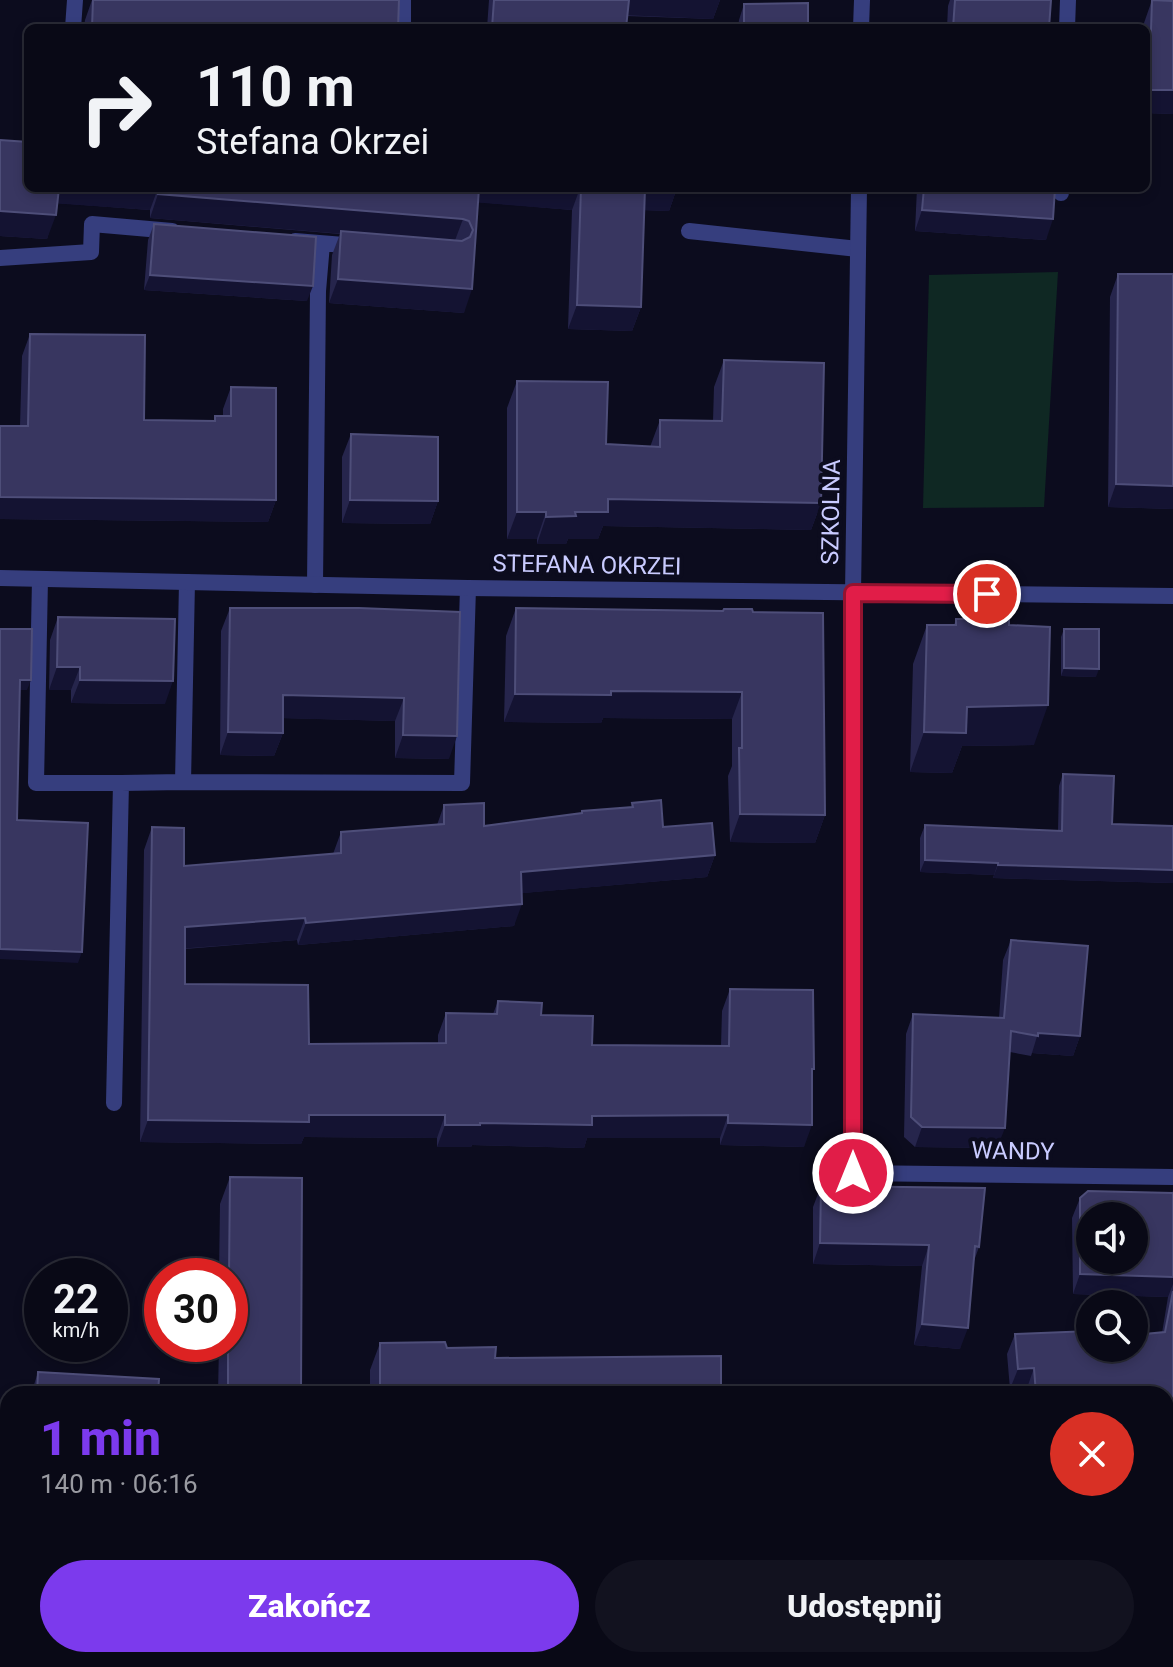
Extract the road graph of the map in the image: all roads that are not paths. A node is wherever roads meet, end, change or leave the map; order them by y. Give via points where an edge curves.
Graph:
1 (75, 0) edge
2 (403, 0) edge
3 (862, 0) edge
4 (1068, 0) edge
5 (73, 24) edge
6 (403, 24) edge
7 (861, 24) edge
8 (1067, 24) edge
9 (859, 192) edge
10 (689, 231) dead end
11 (184, 232) edge
12 (276, 240) edge
13 (322, 244) junction
14 (366, 247) edge
15 (858, 249) junction
16 (0, 258) edge
17 (0, 578) edge
18 (40, 579) junction
19 (187, 582) junction
20 (315, 585) junction
21 (468, 588) junction
22 (853, 593) junction
23 (1173, 596) edge
24 (183, 782) junction
25 (121, 783) junction
26 (114, 1103) dead end
27 (853, 1173) joint
28 (1173, 1177) edge

1 - 5 street
2 - 6 street
3 - 7 street
4 - 8 street
9 - 15 street, SZKOLNA
10 - 15 street
11 - 16 street via 92,224 91,252
12 - 13 street
13 - 14 street
13 - 20 street
15 - 22 street, SZKOLNA
17 - 18 street, STEFANA OKRZEI
18 - 19 street, STEFANA OKRZEI
18 - 25 street via 36,783
19 - 20 street, STEFANA OKRZEI
19 - 24 street
20 - 21 street, STEFANA OKRZEI
21 - 22 street, STEFANA OKRZEI
21 - 24 street via 462,783
22 - 23 street, STEFANA OKRZEI
22 - 27 street, SZKOLNA
24 - 25 street
25 - 26 street
27 - 28 street, WANDY

